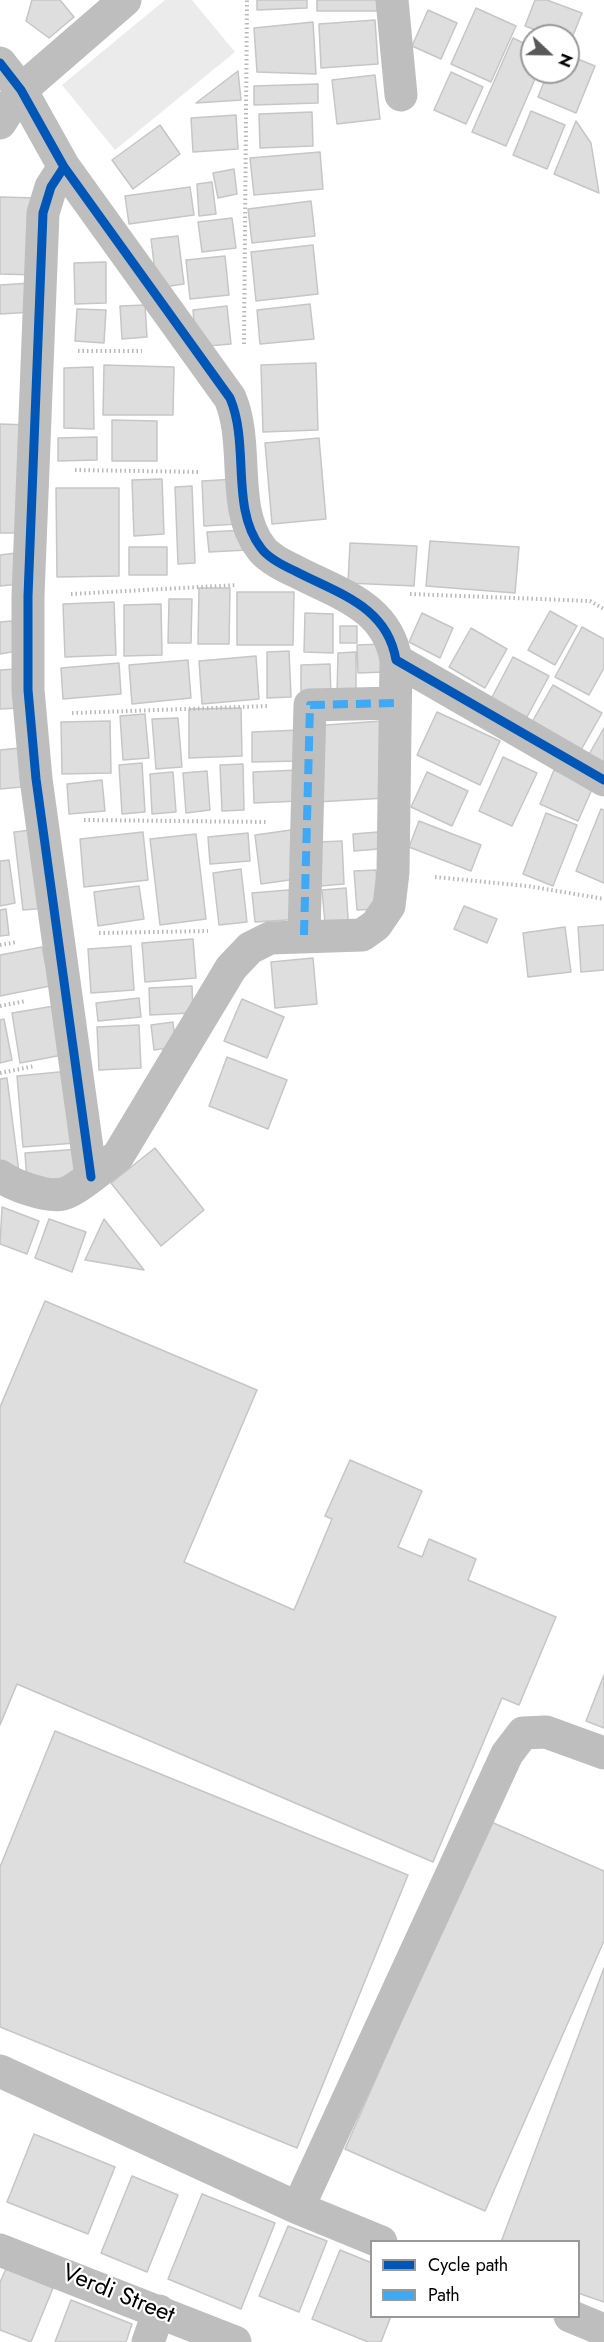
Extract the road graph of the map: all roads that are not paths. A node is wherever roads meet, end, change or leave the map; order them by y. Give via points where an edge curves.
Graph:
1 (125, 0) edge
2 (392, 0) edge
3 (0, 63) edge
4 (21, 90) junction
5 (401, 95) dead end
6 (0, 123) edge
7 (64, 167) junction
8 (396, 660) junction
9 (395, 703) junction
10 (604, 780) edge
11 (304, 935) junction
12 (0, 1176) edge
13 (91, 1177) junction
14 (604, 1753) edge
15 (0, 2072) edge
16 (297, 2208) junction
17 (378, 2240) edge
18 (0, 2250) edge
19 (159, 2311) junction
20 (575, 2318) edge
21 (604, 2330) edge
22 (148, 2342) edge
23 (235, 2342) edge

1 - 4 street
2 - 5 street
3 - 4 street
4 - 6 street
4 - 7 street
7 - 8 street via 230,398 236,413 245,513 262,550 362,605 393,639
7 - 13 street via 51,187 43,213 28,596 30,714
8 - 9 street
8 - 10 street
9 - 11 street via 389,906 376,925 362,935
9 - 11 street via 310,705
11 - 13 street via 270,938 250,948 231,968 118,1156
12 - 13 street via 11,1184 38,1192 63,1194
14 - 16 street via 546,1732 523,1733 507,1754
15 - 16 street
16 - 17 street
18 - 19 street, Verdi Street
19 - 22 street
19 - 23 street, Verdi Street
20 - 21 street

